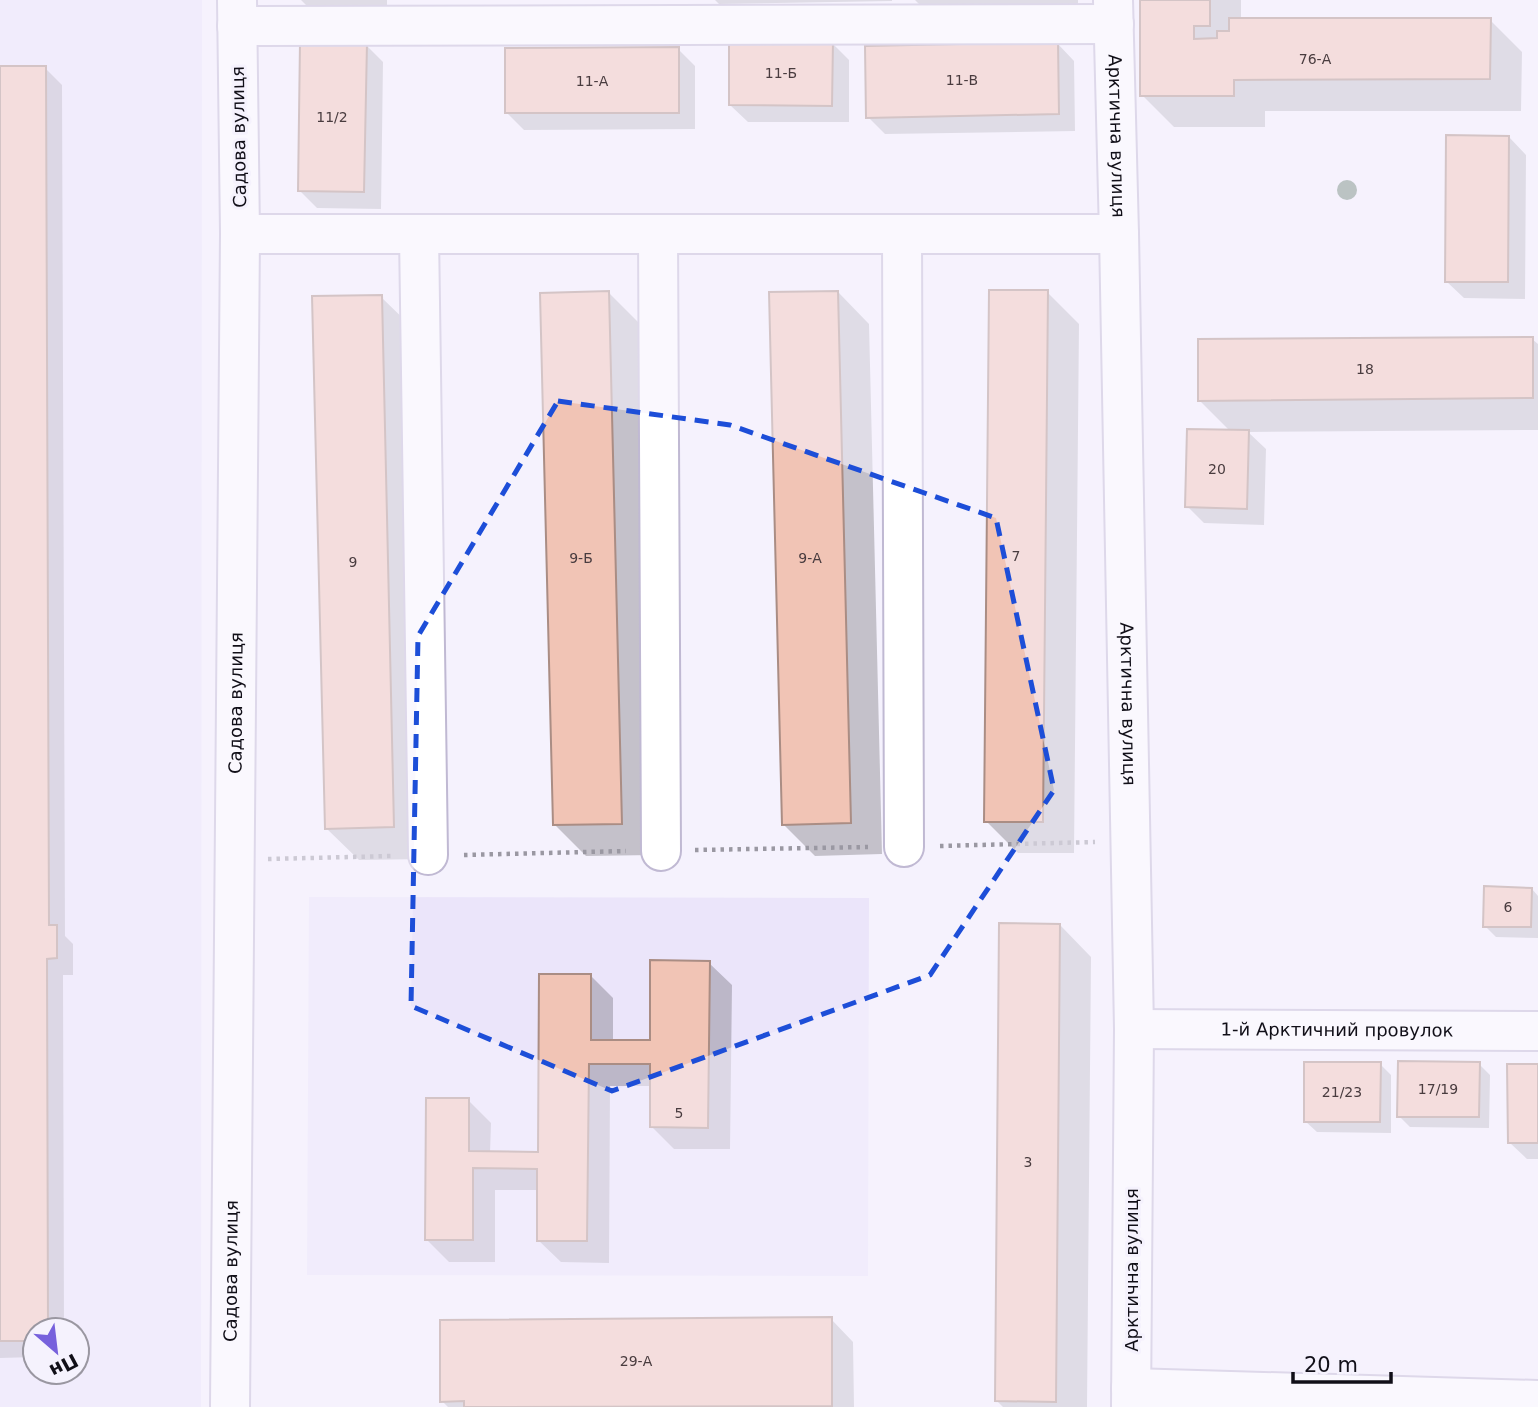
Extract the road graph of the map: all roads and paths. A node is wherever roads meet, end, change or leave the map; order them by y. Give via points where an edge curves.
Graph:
1 (1113, 12) edge
2 (237, 13) edge
3 (240, 234) junction
4 (419, 234) junction
5 (658, 234) junction
6 (902, 234) junction
7 (1119, 234) junction
8 (904, 846) dead end
9 (661, 851) dead end
10 (428, 855) dead end
11 (1134, 1029) junction
12 (1538, 1031) edge
13 (1131, 1398) edge
14 (1538, 1400) edge
15 (230, 1407) edge

1 - 2 street
1 - 7 street, Арктична вулиця
2 - 3 street, Садова вулиця
3 - 4 street
3 - 15 street, Садова вулиця
4 - 5 street
4 - 10 street
5 - 6 street
5 - 9 street
6 - 7 street
6 - 8 street
7 - 11 street, Арктична вулиця
11 - 12 street, 1-й Арктичний провулок
11 - 13 street, Арктична вулиця
13 - 14 street

